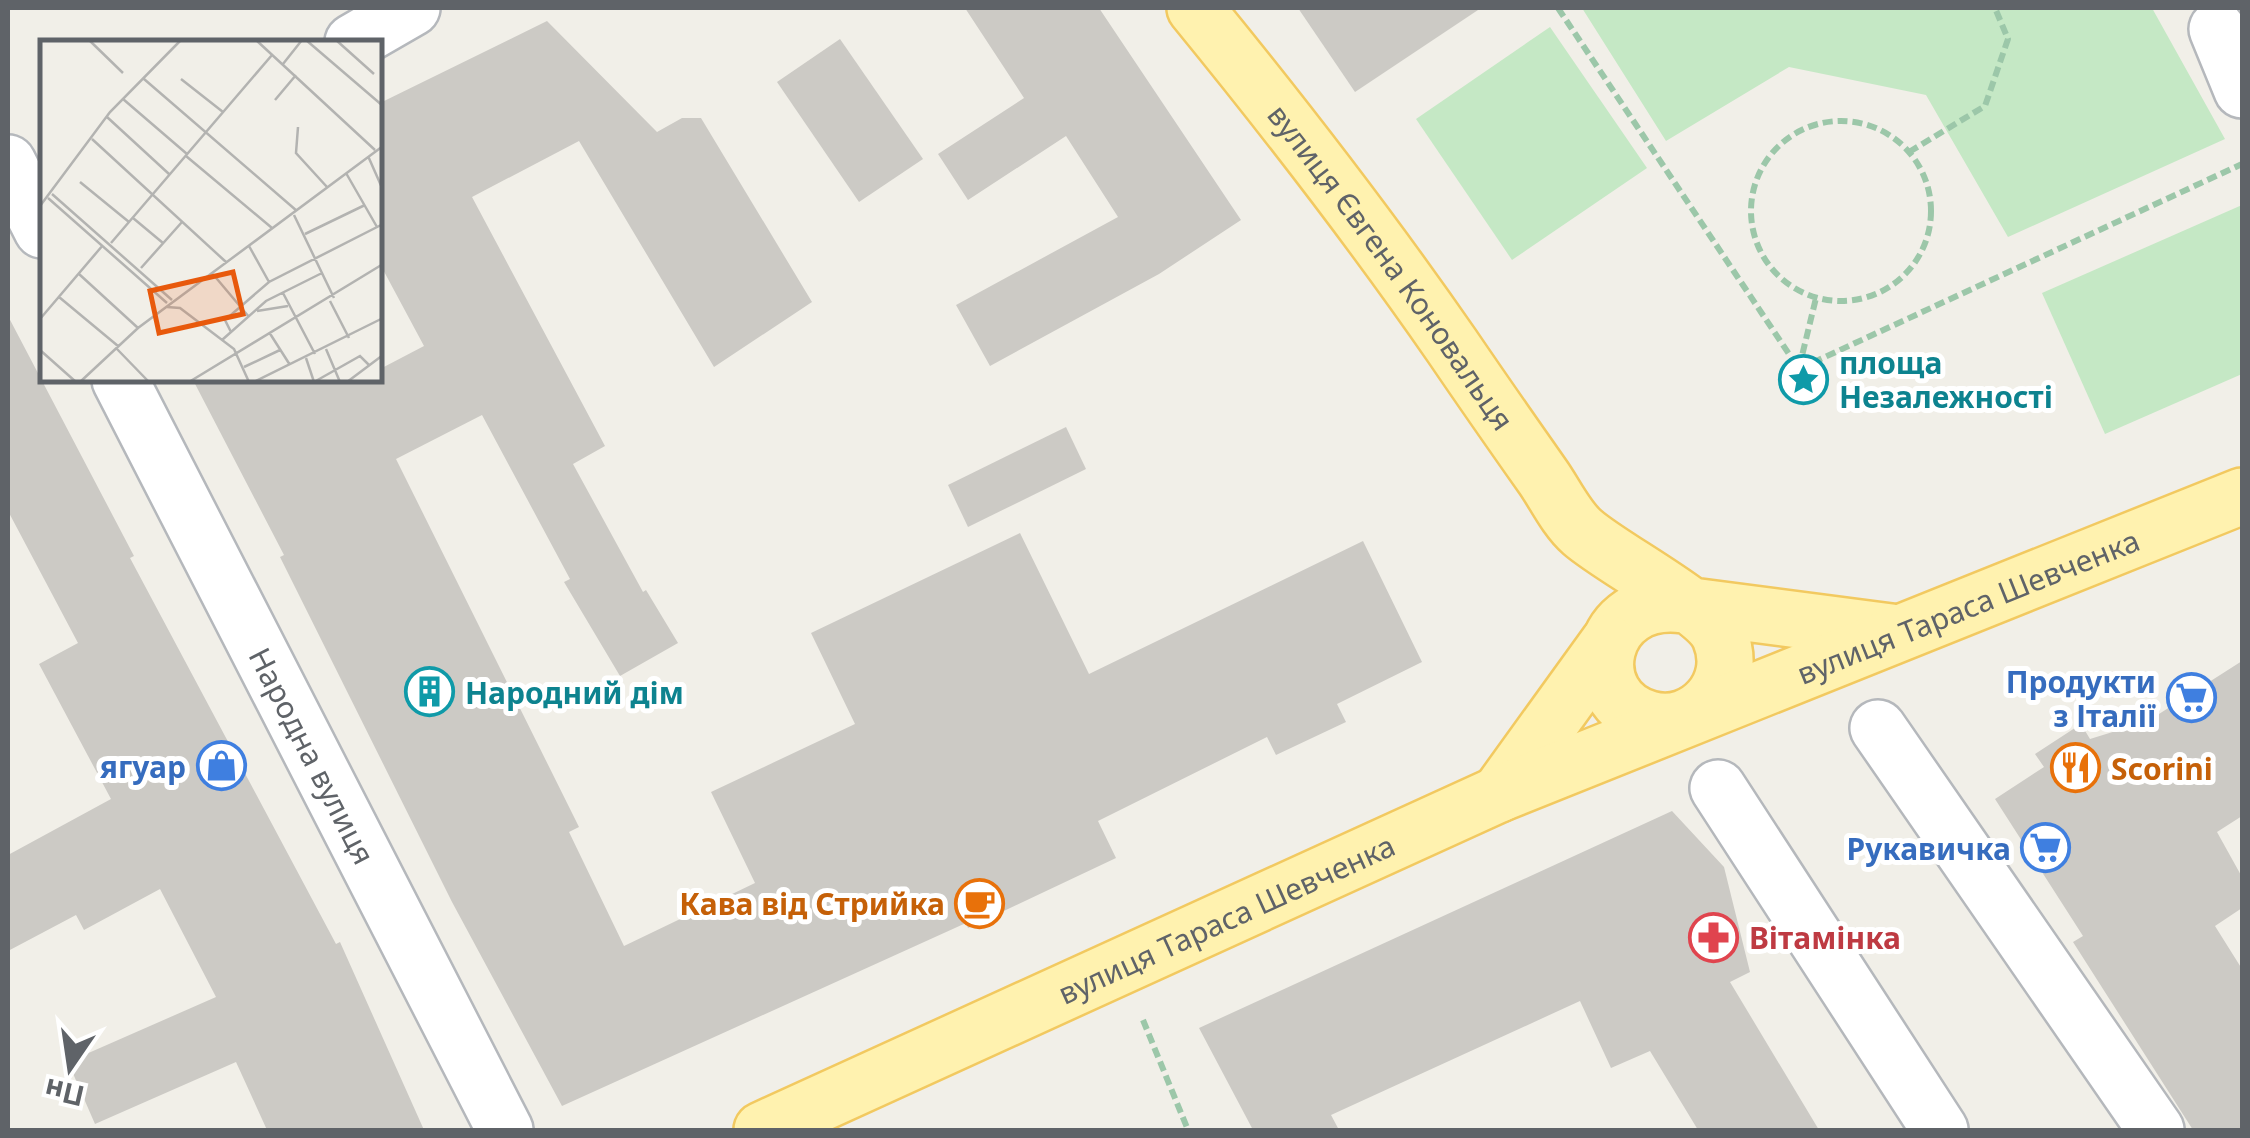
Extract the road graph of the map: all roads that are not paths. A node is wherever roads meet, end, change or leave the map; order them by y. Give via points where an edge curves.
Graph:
1 (412, 8) edge
2 (1196, 8) edge
3 (2217, 29) dead end
4 (356, 40) edge
5 (2242, 90) edge
6 (8, 163) edge
7 (33, 230) edge
8 (121, 382) edge
9 (2242, 496) edge
10 (1580, 531) junction
11 (1684, 605) junction
12 (1895, 632) junction
13 (1608, 643) junction
14 (1692, 716) junction
15 (1878, 728) dead end
16 (1718, 788) dead end
17 (1499, 794) junction
18 (506, 1130) edge
19 (762, 1130) edge
20 (1940, 1130) edge
21 (2156, 1130) edge

1 - 4 street
2 - 10 main road, вулиця Євгена Коновальця via 1350,200
3 - 5 street
6 - 7 street
8 - 18 street, Народна вулиця
9 - 12 main road, вулиця Тараса Шевченка
10 - 11 main road, вулиця Євгена Коновальця
10 - 13 main road, вулиця Євгена Коновальця
11 - 12 main road, вулиця Євгена Коновальця
11 - 13 main road via 1638,608
11 - 14 main road, вулиця Тараса Шевченка via 1720,635 1725,658 1711,702
12 - 14 main road, вулиця Тараса Шевченка
13 - 14 main road, вулиця Тараса Шевченка via 1612,689 1626,708 1670,722
13 - 17 main road
14 - 17 main road, вулиця Тараса Шевченка
15 - 21 street
16 - 20 street
17 - 19 main road, вулиця Тараса Шевченка

